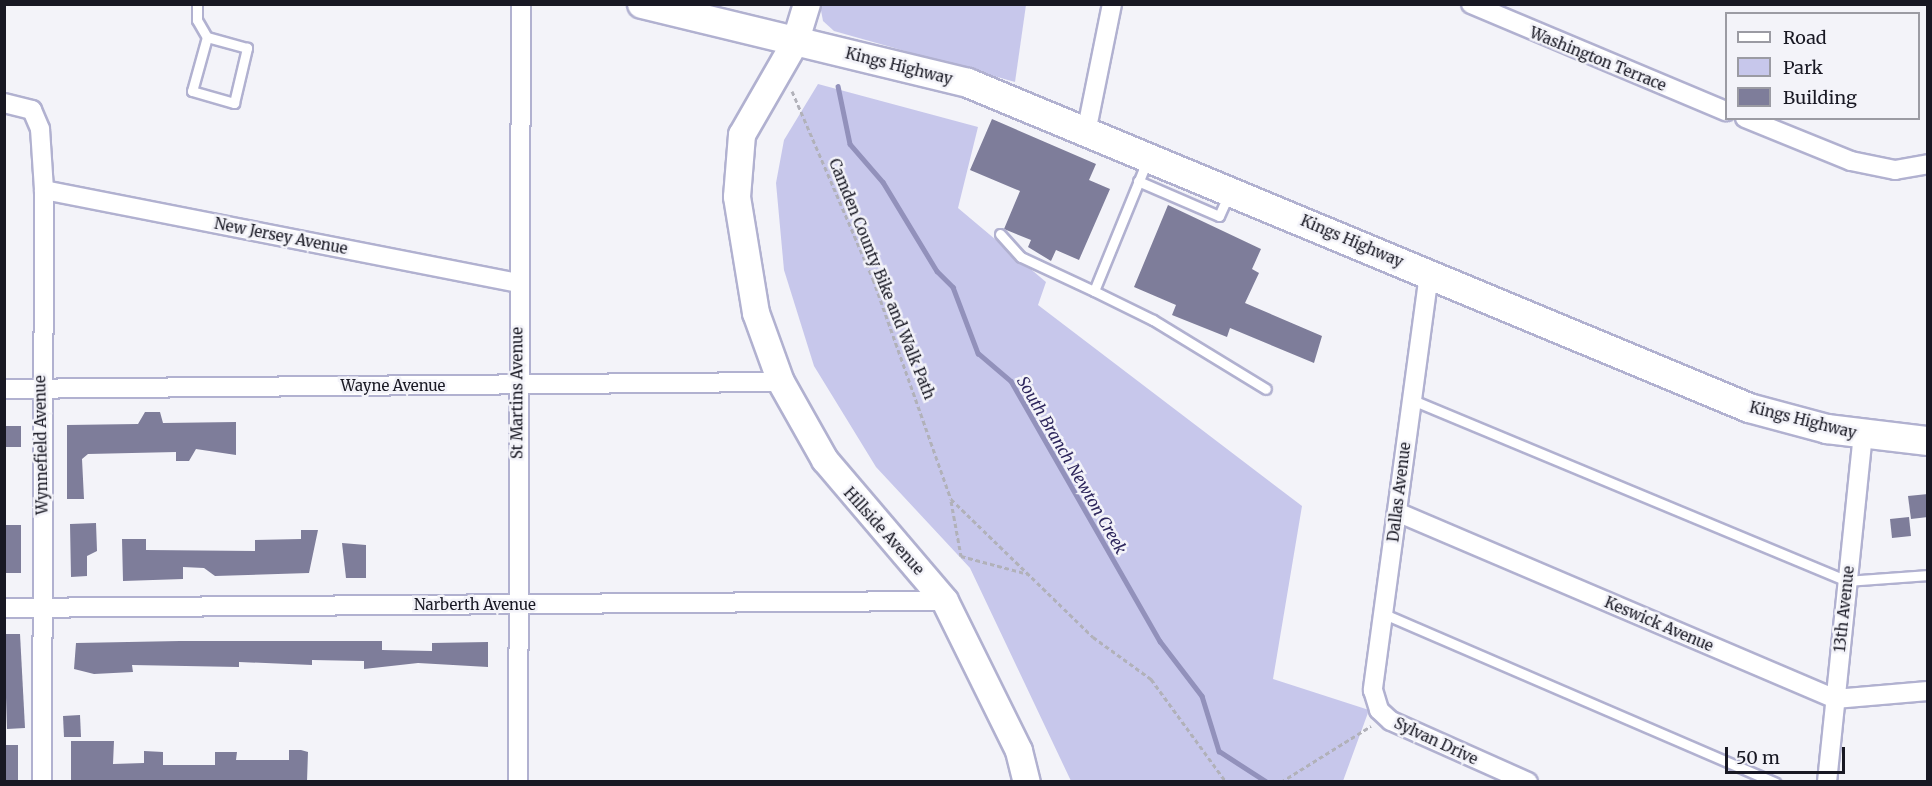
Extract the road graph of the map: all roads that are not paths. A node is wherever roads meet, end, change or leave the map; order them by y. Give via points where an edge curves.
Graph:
1 (197, 4) edge
2 (520, 4) edge
3 (642, 4) edge
4 (807, 4) edge
5 (1112, 4) edge
6 (1471, 4) edge
7 (207, 37) junction
8 (786, 38) junction
9 (4, 103) edge
10 (1725, 111) edge
11 (1750, 120) edge
12 (1088, 128) junction
13 (1928, 164) edge
14 (1143, 169) junction
15 (44, 190) junction
16 (1000, 234) dead end
17 (1430, 274) junction
18 (517, 283) junction
19 (1094, 291) junction
20 (781, 382) junction
21 (518, 385) junction
22 (4, 389) edge
23 (40, 389) junction
24 (1266, 389) dead end
25 (1410, 399) junction
26 (1863, 436) junction
27 (1928, 441) edge
28 (1397, 512) junction
29 (1928, 576) edge
30 (1847, 581) junction
31 (945, 601) junction
32 (515, 605) junction
33 (43, 607) junction
34 (4, 608) edge
35 (1384, 614) junction
36 (1928, 691) edge
37 (1835, 699) junction
38 (1383, 713) joint
39 (42, 782) edge
40 (518, 782) edge
41 (1027, 782) edge
42 (1528, 782) edge
43 (1775, 782) edge
44 (1827, 782) edge

1 - 7 lane via 197,20
2 - 18 street, St Martins Avenue
3 - 8 main road, Kings Highway
4 - 8 street, Hillside Avenue
5 - 12 street
6 - 10 street, Washington Terrace
7 - 7 lane via 247,48 234,103 192,91
8 - 12 main road, Kings Highway via 968,82
8 - 20 street, Hillside Avenue via 782,69 742,135 737,197 756,313
9 - 15 street, Wynnefield Avenue via 32,110 40,129
11 - 13 street via 1851,161 1895,170
12 - 14 main road, Kings Highway
14 - 17 main road, Kings Highway via 1230,190
14 - 19 lane
15 - 18 street, New Jersey Avenue
15 - 23 street, Wynnefield Avenue
16 - 19 lane via 1022,257
17 - 25 street, Dallas Avenue
17 - 26 main road, Kings Highway via 1749,408
18 - 21 street, St Martins Avenue
19 - 24 lane via 1152,320
20 - 21 street, Wayne Avenue
20 - 31 street, Hillside Avenue via 850,495
21 - 23 street, Wayne Avenue
21 - 32 street, St Martins Avenue
22 - 23 street, Wayne Avenue
23 - 33 street, Wynnefield Avenue
25 - 28 street, Dallas Avenue
25 - 30 lane
26 - 27 main road, Kings Highway
26 - 30 street, 13th Avenue
28 - 35 street, Dallas Avenue
28 - 37 street, Keswick Avenue
29 - 30 lane
30 - 37 street, 13th Avenue
31 - 32 street, Narberth Avenue
31 - 41 street, Hillside Avenue via 1018,751
32 - 33 street, Narberth Avenue
32 - 40 street, St Martins Avenue
33 - 34 street, Narberth Avenue
33 - 39 street, Wynnefield Avenue
35 - 38 street, Dallas Avenue via 1373,690
35 - 43 lane
36 - 37 street, Keswick Avenue
37 - 44 street, 13th Avenue
38 - 42 street, Sylvan Drive

